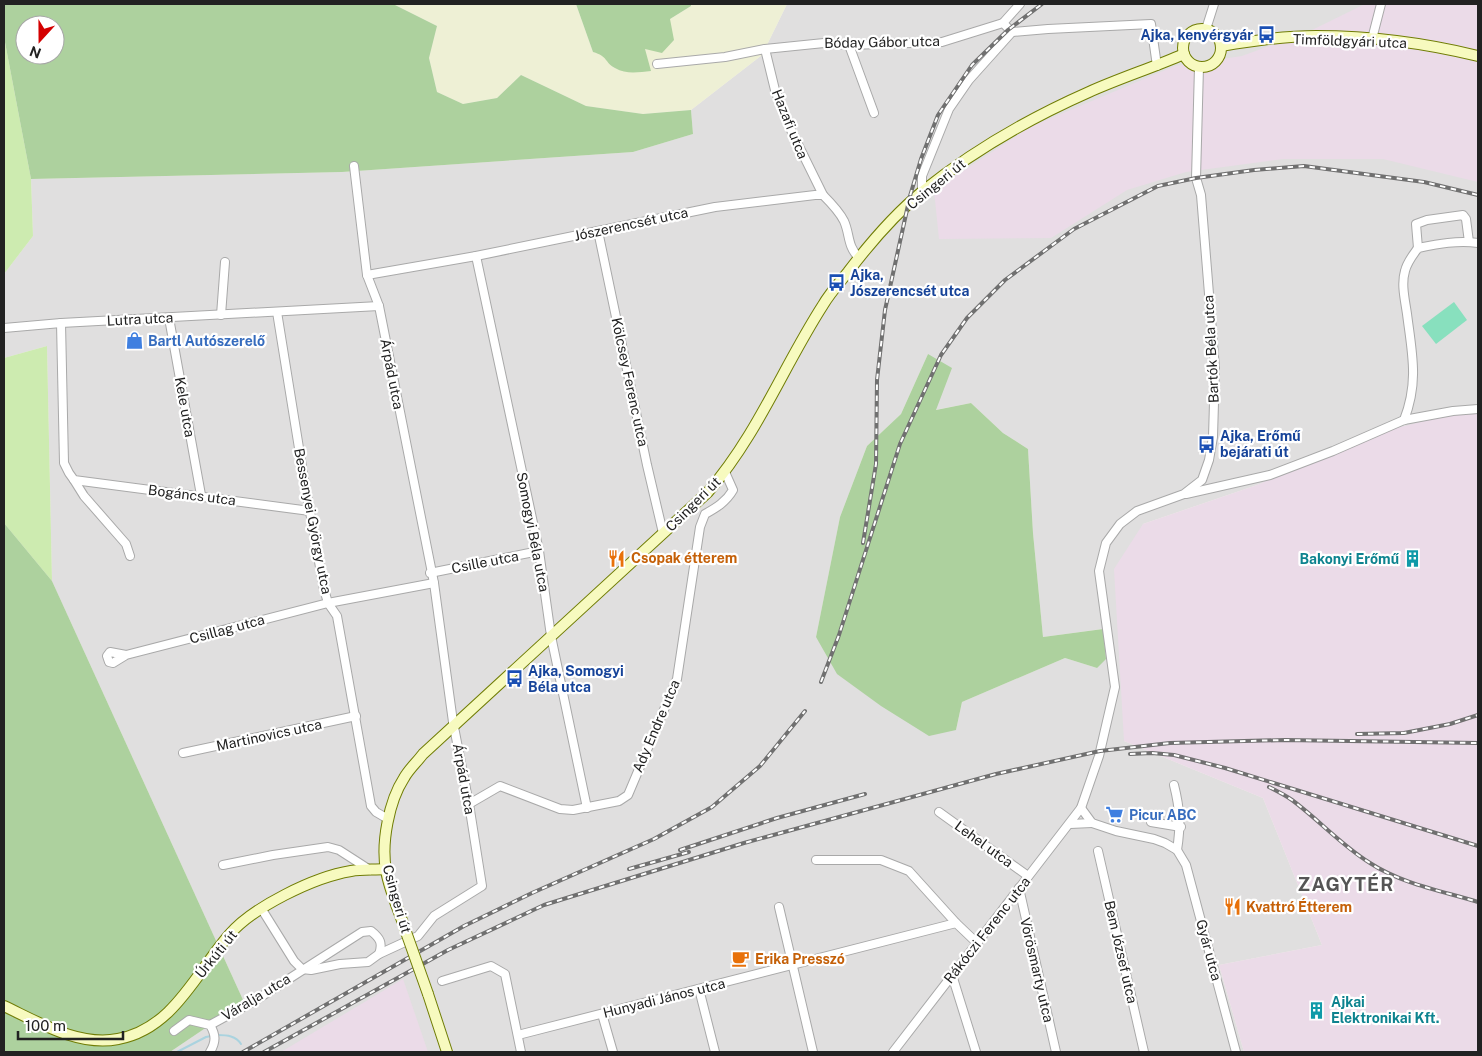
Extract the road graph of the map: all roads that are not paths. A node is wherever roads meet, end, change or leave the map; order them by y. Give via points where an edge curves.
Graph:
1 (1020, 4) edge
2 (1214, 4) edge
3 (1381, 4) edge
4 (1003, 23) junction
5 (1204, 29) junction
6 (1012, 32) junction
7 (1372, 39) junction
8 (849, 44) junction
9 (1221, 46) junction
10 (765, 49) junction
11 (1184, 54) junction
12 (1478, 56) edge
13 (657, 64) dead end
14 (1157, 66) junction
15 (1199, 67) junction
16 (874, 114) dead end
17 (354, 166) dead end
18 (922, 192) junction
19 (823, 195) junction
20 (598, 231) junction
21 (1469, 242) junction
22 (1478, 243) edge
23 (1418, 248) junction
24 (476, 256) junction
25 (859, 258) junction
26 (225, 262) dead end
27 (367, 275) junction
28 (379, 306) junction
29 (277, 312) junction
30 (221, 315) junction
31 (169, 318) junction
32 (61, 323) junction
33 (4, 328) edge
34 (1478, 409) edge
35 (1404, 420) junction
36 (725, 472) junction
37 (74, 480) junction
38 (1184, 494) junction
39 (200, 495) junction
40 (310, 511) junction
41 (663, 533) junction
42 (539, 551) junction
43 (130, 556) dead end
44 (430, 572) junction
45 (434, 583) junction
46 (328, 602) junction
47 (550, 636) junction
48 (126, 655) dead end
49 (356, 716) junction
50 (454, 726) junction
51 (183, 753) dead end
52 (1174, 785) dead end
53 (469, 804) junction
54 (587, 808) junction
55 (1081, 808) junction
56 (939, 812) dead end
57 (388, 819) junction
58 (1151, 822) dead end
59 (1092, 823) junction
60 (1070, 824) junction
61 (1181, 827) junction
62 (1177, 850) junction
63 (1098, 851) dead end
64 (816, 860) dead end
65 (223, 865) dead end
66 (370, 870) junction
67 (386, 870) junction
68 (1028, 876) junction
69 (482, 886) joint
70 (1019, 888) junction
71 (779, 907) dead end
72 (261, 908) junction
73 (956, 923) junction
74 (977, 943) junction
75 (379, 954) junction
76 (793, 965) junction
77 (302, 969) junction
78 (952, 974) junction
79 (442, 980) dead end
80 (699, 989) junction
81 (4, 1006) edge
82 (602, 1014) junction
83 (210, 1025) junction
84 (174, 1031) dead end
85 (518, 1035) junction
86 (210, 1052) edge
87 (447, 1052) edge
88 (521, 1052) edge
89 (612, 1052) edge
90 (715, 1052) edge
91 (813, 1052) edge
92 (893, 1052) edge
93 (976, 1052) edge
94 (1056, 1052) edge
95 (1144, 1052) edge
96 (1236, 1052) edge

1 - 4 street
2 - 5 street
3 - 7 street
4 - 6 street
4 - 8 street, Bóday Gábor utca via 942,42
5 - 9 main road via 1217,36
5 - 11 main road via 1195,30 1187,36 1183,44
6 - 14 street via 1150,24
6 - 18 street via 969,80 949,109 922,176
7 - 9 main road, Timföldgyári utca via 1315,36
7 - 12 main road, Timföldgyári utca
8 - 10 street, Bóday Gábor utca
8 - 16 street
9 - 15 main road via 1215,62
10 - 13 street, Bóday Gábor utca
10 - 19 street, Hazafi utca via 775,90 789,126
11 - 14 main road, Csingeri út
11 - 15 main road via 1189,62
14 - 18 main road, Csingeri út via 1089,92 1034,118 982,148
15 - 38 street, Bartók Béla utca via 1196,178 1201,195 1215,368 1213,437 1202,480
17 - 27 street, Árpád utca
18 - 25 main road, Csingeri út
19 - 20 street, Jószerencsét utca via 714,207
19 - 25 street via 844,221 848,242
20 - 24 street, Jószerencsét utca
20 - 41 street, Kölcsey Ferenc utca
21 - 22 street
21 - 23 street
21 - 23 street via 1466,219 1462,215 1416,224
23 - 35 street via 1404,274 1414,383
24 - 27 street, Jószerencsét utca
24 - 42 street, Somogyi Béla utca
25 - 36 main road, Csingeri út via 824,304 768,404
26 - 30 street
27 - 28 street, Árpád utca
28 - 29 street
28 - 44 street, Árpád utca
29 - 30 street, Lutra utca
29 - 40 street, Bessenyei György utca
30 - 31 street, Lutra utca
31 - 32 street, Lutra utca
31 - 39 street, Kele utca
32 - 33 street, Lutra utca
32 - 37 street via 64,463
34 - 35 street
35 - 38 street via 1270,475
36 - 41 main road, Csingeri út
36 - 54 street, Ady Endre utca via 733,490 729,497 704,514 700,527 678,679 628,795 619,801
37 - 39 street, Bogáncs utca
37 - 43 street via 126,544
38 - 55 street, Bartók Béla utca via 1137,511 1120,524 1106,543 1099,571 1115,687 1099,756
39 - 40 street, Bogáncs utca
40 - 46 street, Bessenyei György utca
41 - 47 main road, Csingeri út
42 - 44 street, Csille utca
42 - 47 street, Somogyi Béla utca
44 - 45 street, Árpád utca
45 - 46 street
45 - 50 street, Árpád utca
46 - 48 street, Csillag utca
46 - 49 street, Bessenyei György utca via 337,616
47 - 50 main road, Csingeri út
47 - 54 street, Somogyi Béla utca
49 - 51 street, Martinovics utca
49 - 57 street, Bessenyei György utca via 371,806
50 - 53 street, Árpád utca
50 - 57 main road, Csingeri út via 423,754 404,778
52 - 61 street
53 - 54 street, Ady Endre utca via 500,786 560,809
53 - 69 street, Árpád utca
55 - 59 street
55 - 60 street, Rákóczi Ferenc utca
56 - 68 street, Lehel utca
57 - 67 main road, Csingeri út
58 - 61 street
59 - 60 street
59 - 62 street via 1116,832 1154,839
60 - 68 street, Rákóczi Ferenc utca
61 - 62 street
62 - 96 street, Gyár utca via 1186,865
63 - 95 street, Bem József utca
64 - 73 street via 881,860 910,871
65 - 66 street via 328,847 339,850
66 - 67 main road, Úrkúti út
66 - 72 main road, Úrkúti út via 329,877
67 - 87 main road, Csingeri út, bridge
68 - 70 street, Rákóczi Ferenc utca
69 - 75 street, Váralja utca via 434,916 418,936
70 - 74 street, Rákóczi Ferenc utca
70 - 94 street, Vörösmarty utca
71 - 76 street
72 - 77 street, Váralja utca
72 - 81 main road, Úrkúti út via 230,933 168,1014 146,1029 119,1039 86,1039 55,1030
73 - 74 street
73 - 76 street, Hunyadi János utca
74 - 78 street, Rákóczi Ferenc utca
75 - 77 street, Váralja utca via 368,962
75 - 77 street, Váralja utca via 380,940 371,931 362,932
76 - 80 street, Hunyadi János utca
76 - 91 street
77 - 83 street, Váralja utca via 256,1000
78 - 92 street, Rákóczi Ferenc utca
78 - 93 street
79 - 85 street via 491,966 505,974
80 - 82 street, Hunyadi János utca
80 - 90 street
82 - 85 street, Hunyadi János utca
82 - 89 street
83 - 84 street via 189,1020
83 - 86 street via 215,1041
85 - 88 street

